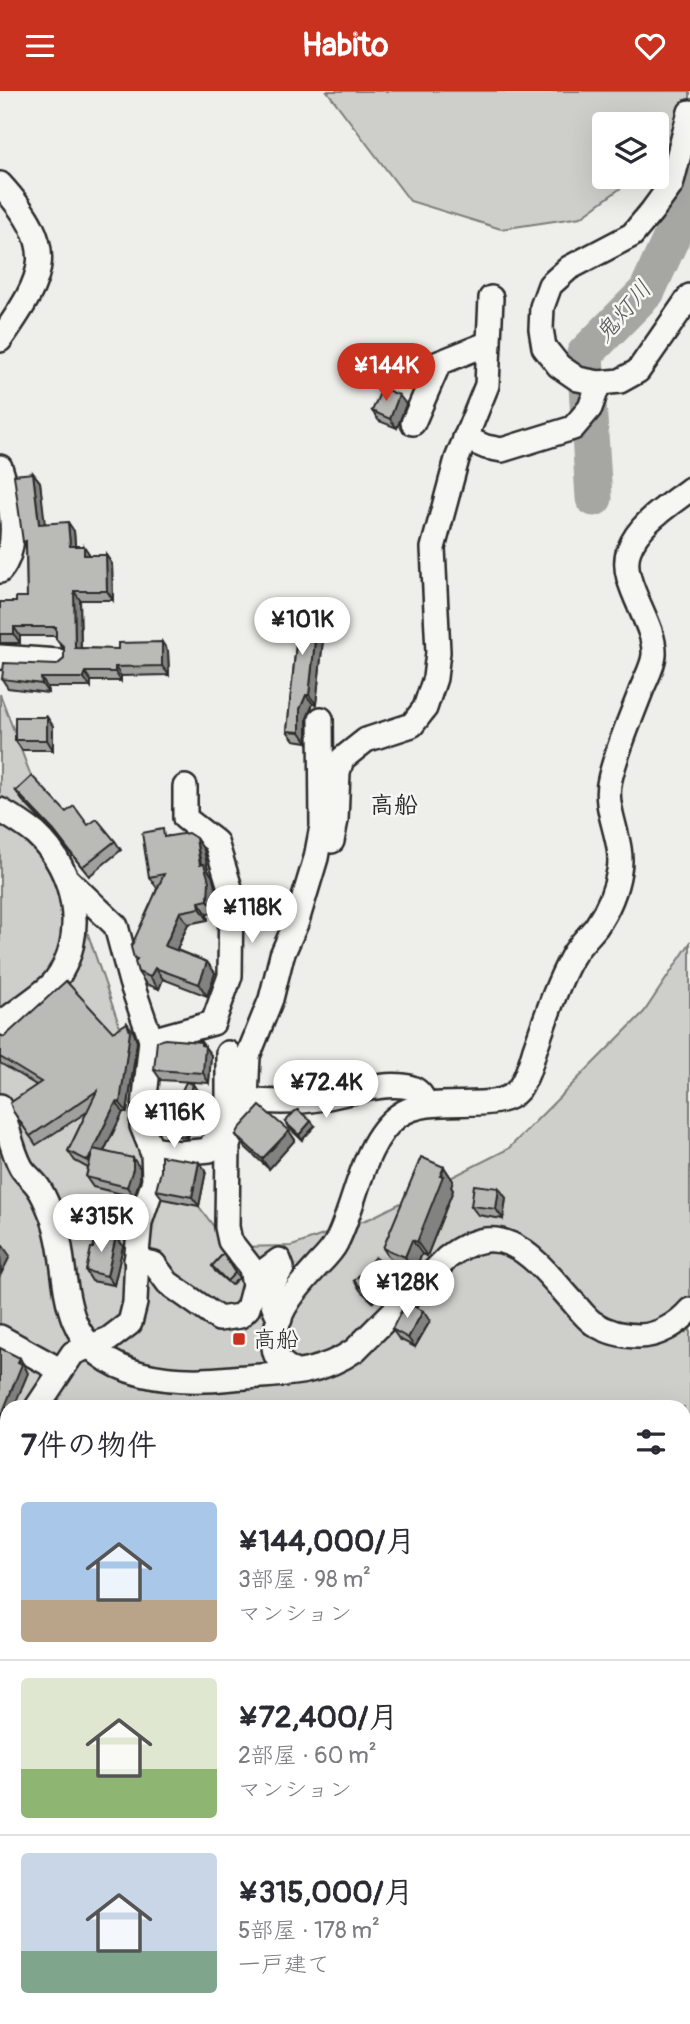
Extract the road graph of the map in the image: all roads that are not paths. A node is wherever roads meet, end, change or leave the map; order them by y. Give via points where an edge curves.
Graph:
1 (690, 112) edge
2 (0, 184) edge
3 (690, 296) edge
4 (491, 298) dead end
5 (0, 340) edge
6 (489, 343) junction
7 (599, 383) junction
8 (413, 423) dead end
9 (466, 438) junction
10 (0, 467) edge
11 (690, 489) edge
12 (0, 571) edge
13 (0, 657) edge
14 (58, 661) edge
15 (321, 719) dead end
16 (185, 787) dead end
17 (0, 810) edge
18 (316, 858) junction
19 (66, 877) junction
20 (0, 1025) edge
21 (151, 1040) junction
22 (228, 1053) dead end
23 (246, 1098) junction
24 (426, 1104) junction
25 (0, 1106) edge
26 (151, 1149) junction
27 (136, 1261) junction
28 (253, 1279) junction
29 (690, 1310) edge
30 (280, 1319) junction
31 (0, 1337) edge
32 (90, 1346) junction
33 (273, 1348) junction
34 (60, 1370) junction
35 (295, 1372) junction
36 (261, 1375) junction
37 (41, 1400) edge

1 - 7 street via 671,185 652,211 632,235 569,268 550,285 542,307 544,347 559,366 578,379
2 - 5 street via 28,219 39,242 40,264 33,288
3 - 7 street via 638,370 620,381
4 - 6 street
6 - 8 street via 439,363
6 - 9 street via 487,386
7 - 9 street via 590,408 573,428 502,450
9 - 18 street via 433,548 438,652 425,708 412,725 366,740 342,759 333,840
10 - 12 street via 9,492 11,546
11 - 24 street via 641,529 628,552 628,574 653,637 654,658 608,783 619,845 620,869 614,892 597,925 572,956 518,1091 499,1101
13 - 14 street
15 - 18 street via 321,827
16 - 21 street via 185,818 216,842 231,891 230,976 213,1023
17 - 19 street via 36,835
18 - 23 street via 248,1056
19 - 20 street via 74,906 74,932 65,964 54,983
19 - 21 street via 117,926
21 - 26 street via 142,1126
22 - 26 street via 228,1103 210,1150 180,1153
23 - 24 street via 266,1103 312,1100 394,1087 412,1088
23 - 28 street via 228,1145 226,1208 230,1241 251,1268
24 - 30 street via 397,1116 385,1129 371,1151 335,1245 296,1289
25 - 32 street via 20,1166 40,1190 52,1216 68,1298
26 - 27 street via 154,1181 140,1222
27 - 28 street via 154,1264 168,1283 219,1318 240,1316 248,1308
27 - 32 street via 130,1323
28 - 30 street via 279,1260 282,1268 271,1285 271,1301
29 - 35 street via 667,1329 646,1336 611,1332 591,1322 524,1249 489,1240 459,1248 339,1361 315,1371
30 - 33 street
31 - 34 street
32 - 34 street via 73,1353
32 - 36 street via 114,1363 157,1378 203,1381
33 - 35 street via 279,1363
33 - 36 street
34 - 37 street
35 - 36 street

